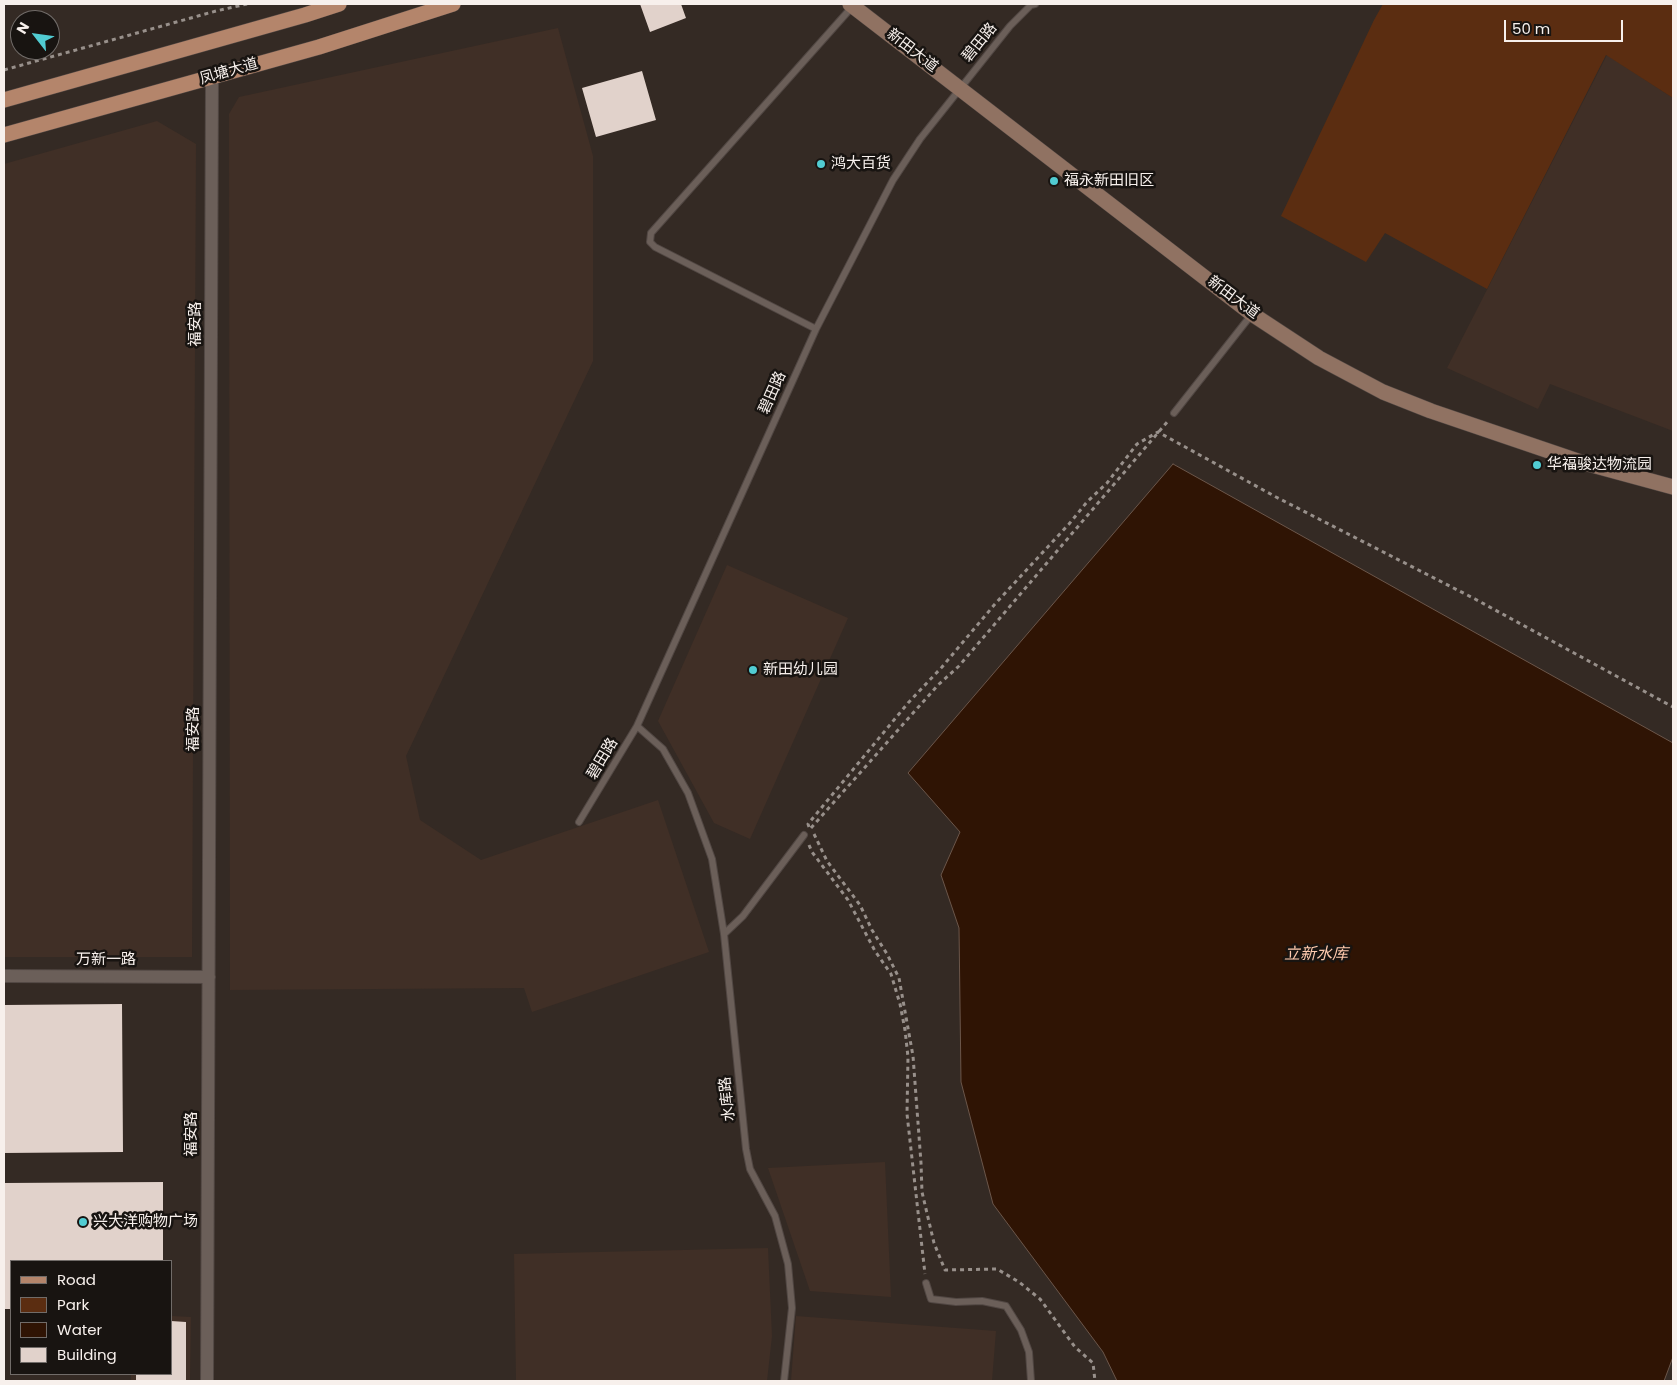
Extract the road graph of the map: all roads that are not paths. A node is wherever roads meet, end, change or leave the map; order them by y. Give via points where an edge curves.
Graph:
1 (339, 4) edge
2 (453, 4) edge
3 (1035, 4) edge
4 (852, 5) edge
5 (212, 77) junction
6 (960, 88) junction
7 (4, 100) edge
8 (4, 135) edge
9 (1252, 314) junction
10 (816, 329) junction
11 (1174, 413) road end
12 (1673, 487) edge
13 (637, 726) junction
14 (579, 822) dead end
15 (804, 835) road end
16 (724, 934) junction
17 (4, 976) edge
18 (209, 977) junction
19 (926, 1283) road end
20 (207, 1381) edge
21 (784, 1381) edge
22 (1032, 1381) edge

1 - 7 main road
2 - 5 main road, 凤塘大道 via 319,48
3 - 6 lane, 碧田路 via 1010,26
4 - 6 street, 新田大道
4 - 10 lane via 651,233 650,242
5 - 8 main road, 凤塘大道
5 - 18 street, 福安路
6 - 9 street, 新田大道
6 - 10 lane, 碧田路 via 920,139 894,180
9 - 11 lane
9 - 12 street, 新田大道 via 1319,358 1383,392 1581,462
10 - 13 lane, 碧田路
13 - 14 lane, 碧田路
13 - 16 lane, 水库路 via 663,749 688,793 712,859
15 - 16 lane via 743,916
16 - 21 lane, 水库路 via 746,1149 750,1169 775,1216 788,1264 792,1308
17 - 18 street, 万新一路
18 - 20 street, 福安路
19 - 22 lane via 931,1298 1006,1306 1021,1330 1029,1352

